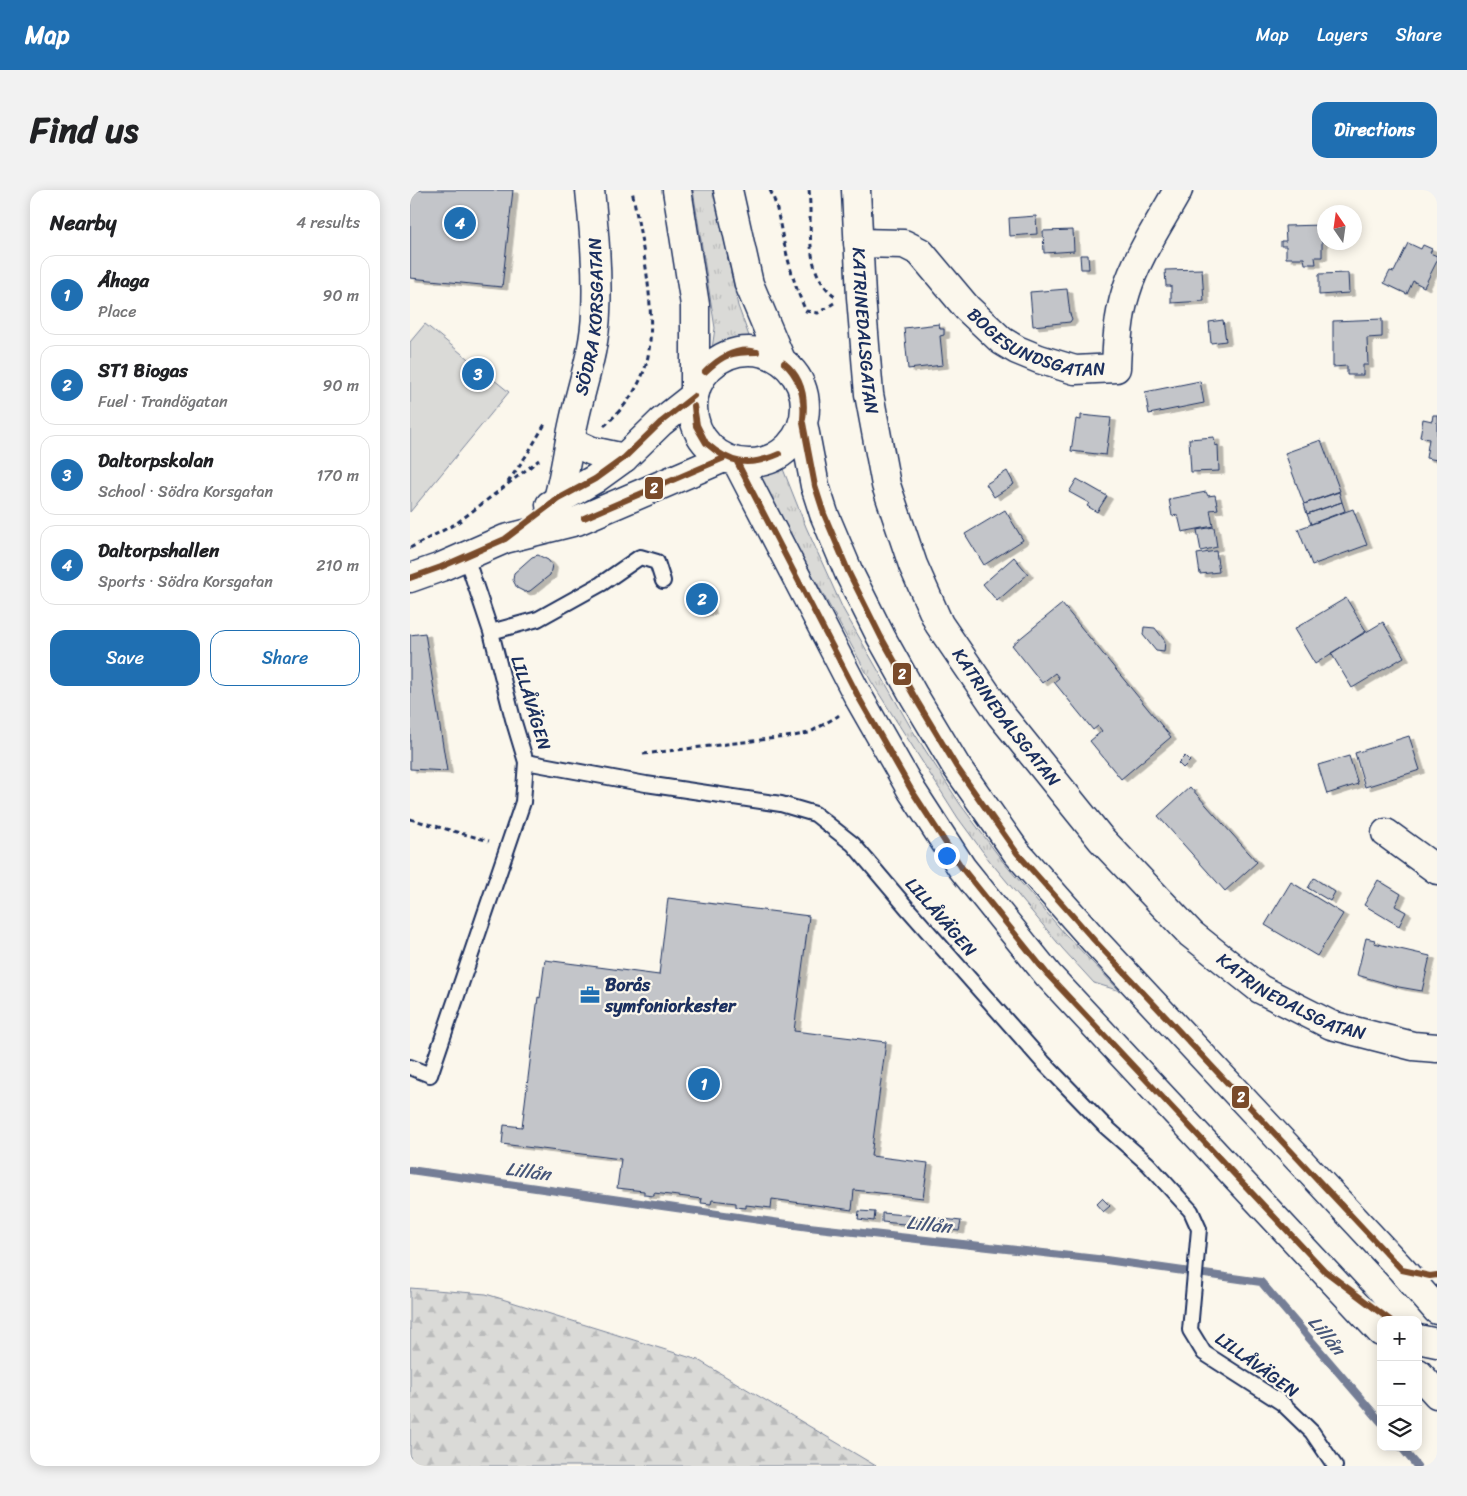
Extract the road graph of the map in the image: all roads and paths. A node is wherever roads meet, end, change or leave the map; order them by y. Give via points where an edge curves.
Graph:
1 (590, 190) edge
2 (677, 190) edge
3 (728, 190) edge
4 (770, 190) edge
5 (810, 190) edge
6 (856, 190) edge
7 (1178, 190) edge
8 (858, 243) junction
9 (781, 360) junction
10 (694, 393) junction
11 (545, 423) dead end
12 (803, 423) junction
13 (570, 441) junction
14 (624, 458) junction
15 (730, 460) junction
16 (506, 485) dead end
17 (558, 499) junction
18 (504, 539) junction
19 (466, 557) junction
20 (410, 578) edge
21 (663, 581) dead end
22 (491, 632) junction
23 (835, 710) dead end
24 (643, 754) dead end
25 (526, 762) junction
26 (410, 819) edge
27 (1386, 833) dead end
28 (492, 842) dead end
29 (1437, 870) edge
30 (1437, 1048) edge
31 (410, 1067) edge
32 (1402, 1270) junction
33 (1325, 1272) junction
34 (1437, 1275) edge
35 (1437, 1310) edge
36 (1385, 1316) edge
37 (1377, 1328) edge
38 (1422, 1340) edge
39 (1437, 1343) edge
40 (1422, 1377) edge
41 (1437, 1394) edge
42 (1335, 1466) edge

1 - 13 main road, SÖDRA KORSGATAN via 596,313 589,363
2 - 10 main road via 695,304
3 - 9 main road via 750,284
4 - 5 path via 776,201 797,292 806,311 818,313 838,299 826,290 812,263
6 - 8 main road, KATRINEDALSGATAN
7 - 8 main road, BOGESUNDSGATAN via 1126,292 1117,332 1116,368 1075,370 1017,350 1002,341 967,308 920,252 904,244
8 - 30 main road, KATRINEDALSGATAN via 869,394 886,485 912,565 939,624 1001,715 1114,853 1192,934 1260,989 1331,1025 1413,1046
9 - 10 main road via 757,351 723,357 709,367
9 - 12 main road via 794,372 802,388 805,405
10 - 14 main road
10 - 15 main road via 696,427 707,445
11 - 16 path
12 - 15 main road via 796,438 778,455 762,462
12 - 32 main road via 815,486 849,574 881,637 956,766 1017,853
13 - 14 main road via 592,451
13 - 17 main road, SÖDRA KORSGATAN
14 - 17 main road via 595,479
15 - 18 main road via 577,520
15 - 33 main road via 859,698 912,791 962,868 1048,975
17 - 18 main road
18 - 19 main road
19 - 20 main road
19 - 22 lane, LILLÅVÄGEN
21 - 22 lane via 657,562 640,557 601,584 538,618
22 - 25 lane, LILLÅVÄGEN
23 - 24 path via 838,716 809,733
25 - 31 lane via 523,802 430,1075
25 - 42 lane, LILLÅVÄGEN via 781,804 815,814 853,844 1043,1062 1105,1126 1148,1164 1191,1211 1199,1229 1190,1330 1204,1354 1282,1403 1312,1432
26 - 28 path
27 - 29 main road
32 - 34 main road
32 - 35 main road
33 - 36 main road
33 - 37 main road
38 - 39 main road
40 - 41 main road

